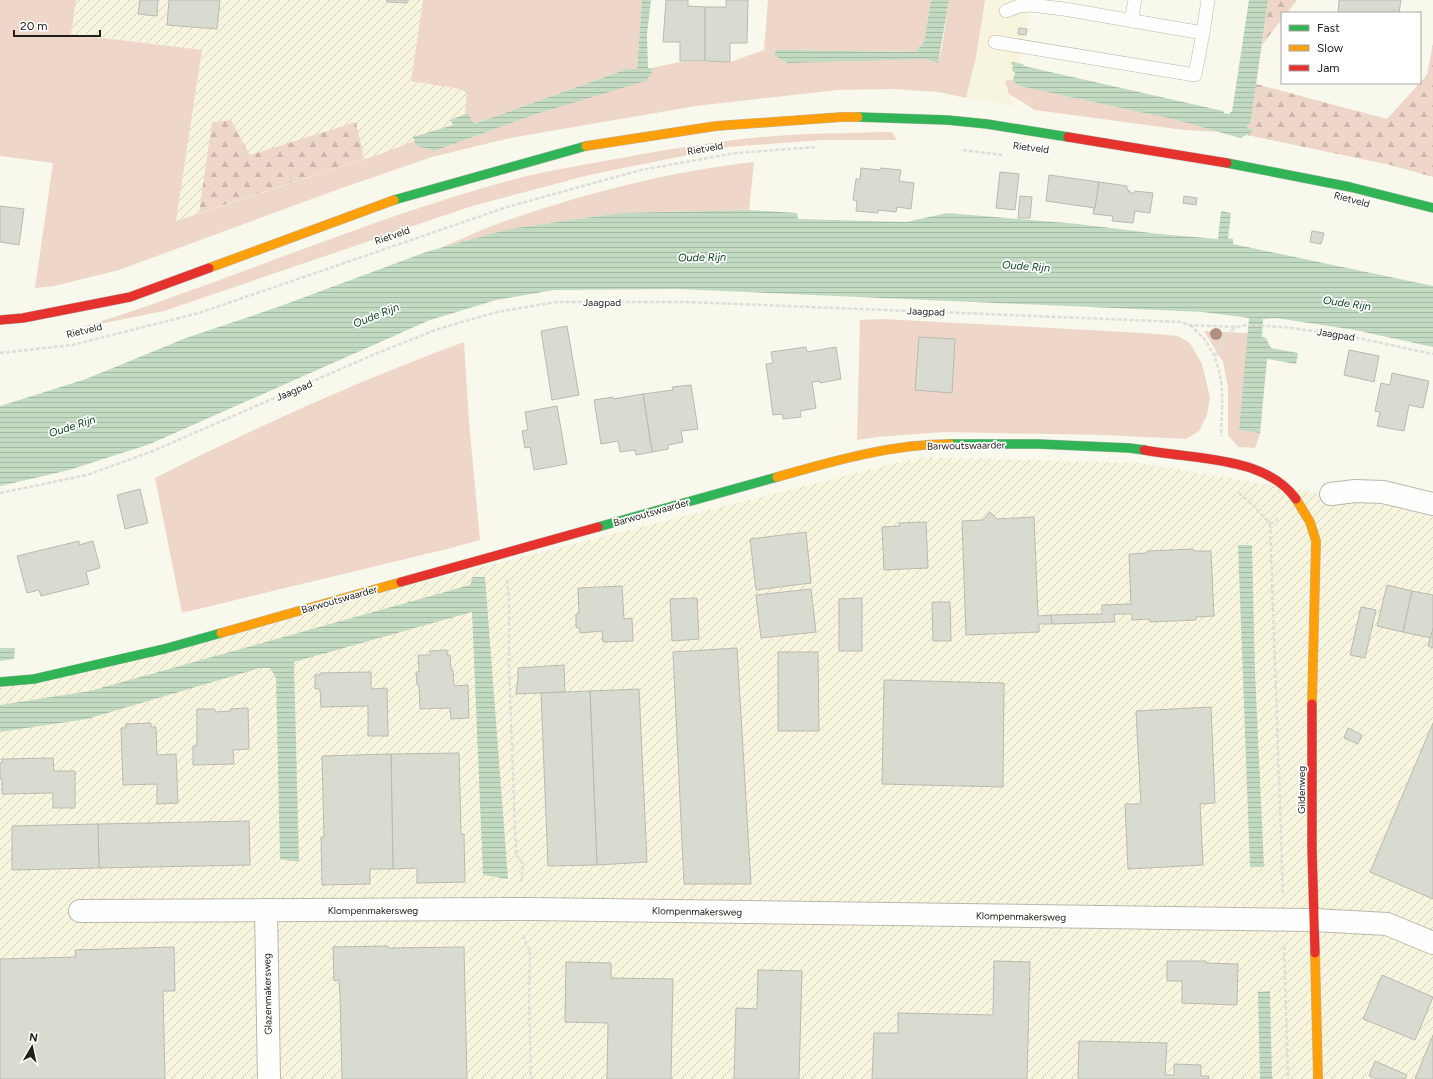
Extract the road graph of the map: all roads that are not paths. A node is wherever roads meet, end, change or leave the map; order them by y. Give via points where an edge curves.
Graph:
1 (1135, 0) edge
2 (1208, 0) edge
3 (1065, 5) edge
4 (1006, 11) dead end
5 (1131, 20) junction
6 (1203, 33) junction
7 (995, 42) dead end
8 (1433, 208) edge
9 (0, 320) edge
10 (1331, 494) dead end
11 (1433, 504) edge
12 (1300, 505) joint
13 (0, 682) edge
14 (266, 910) junction
15 (80, 911) dead end
16 (1314, 920) junction
17 (1433, 943) edge
18 (269, 1079) edge
19 (1318, 1079) edge

1 - 5 lane
2 - 6 lane
3 - 4 lane via 1019,6
3 - 5 lane
5 - 6 lane
6 - 7 lane via 1195,75
8 - 9 street, Rietveld via 1350,187 1222,162 987,124 946,120 842,117 716,126 588,145 392,201 130,297 23,318
10 - 11 street via 1355,491 1383,492
12 - 13 street, Barwoutswaarder via 1281,484 1266,474 1246,466 1129,448 1038,444 934,444 890,449 844,458 164,649 34,679
12 - 16 street, Gildenweg via 1310,522 1316,541 1312,739
14 - 15 street, Klompenmakersweg
14 - 16 street, Klompenmakersweg via 531,909
14 - 18 street, Glazenmakersweg
16 - 17 street, Klompenmakersweg via 1387,924
16 - 19 street, Gildenweg

